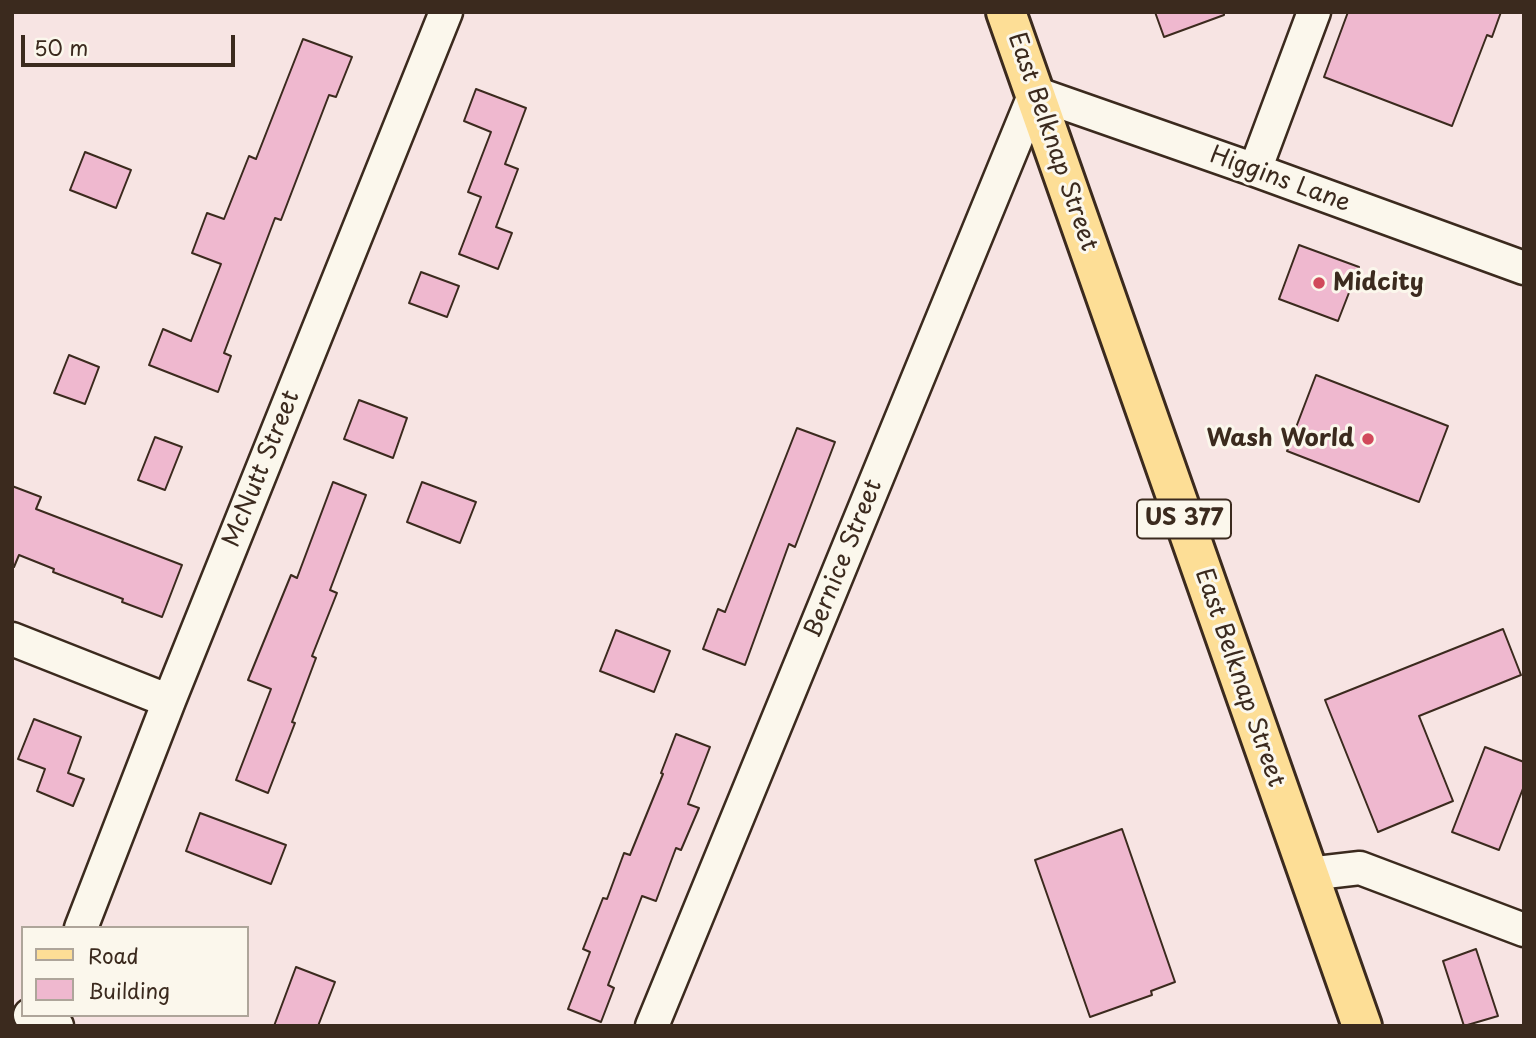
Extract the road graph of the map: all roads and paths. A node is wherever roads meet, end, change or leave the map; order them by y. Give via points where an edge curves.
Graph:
1 (446, 12) edge
2 (1006, 12) edge
3 (1314, 12) edge
4 (1035, 93) junction
5 (1255, 170) junction
6 (1524, 268) edge
7 (12, 639) edge
8 (169, 701) junction
9 (1308, 874) junction
10 (83, 926) edge
11 (1524, 930) edge
12 (652, 1026) edge
13 (1362, 1026) edge

1 - 8 street, McNutt Street
2 - 4 main road, East Belknap Street / US 377
3 - 5 street
4 - 5 street, Higgins Lane
4 - 9 main road, East Belknap Street / US 377
4 - 12 street, Bernice Street
5 - 6 street, Higgins Lane
7 - 8 street
8 - 10 street, McNutt Street
9 - 11 street via 1360,868
9 - 13 main road, East Belknap Street / US 377

